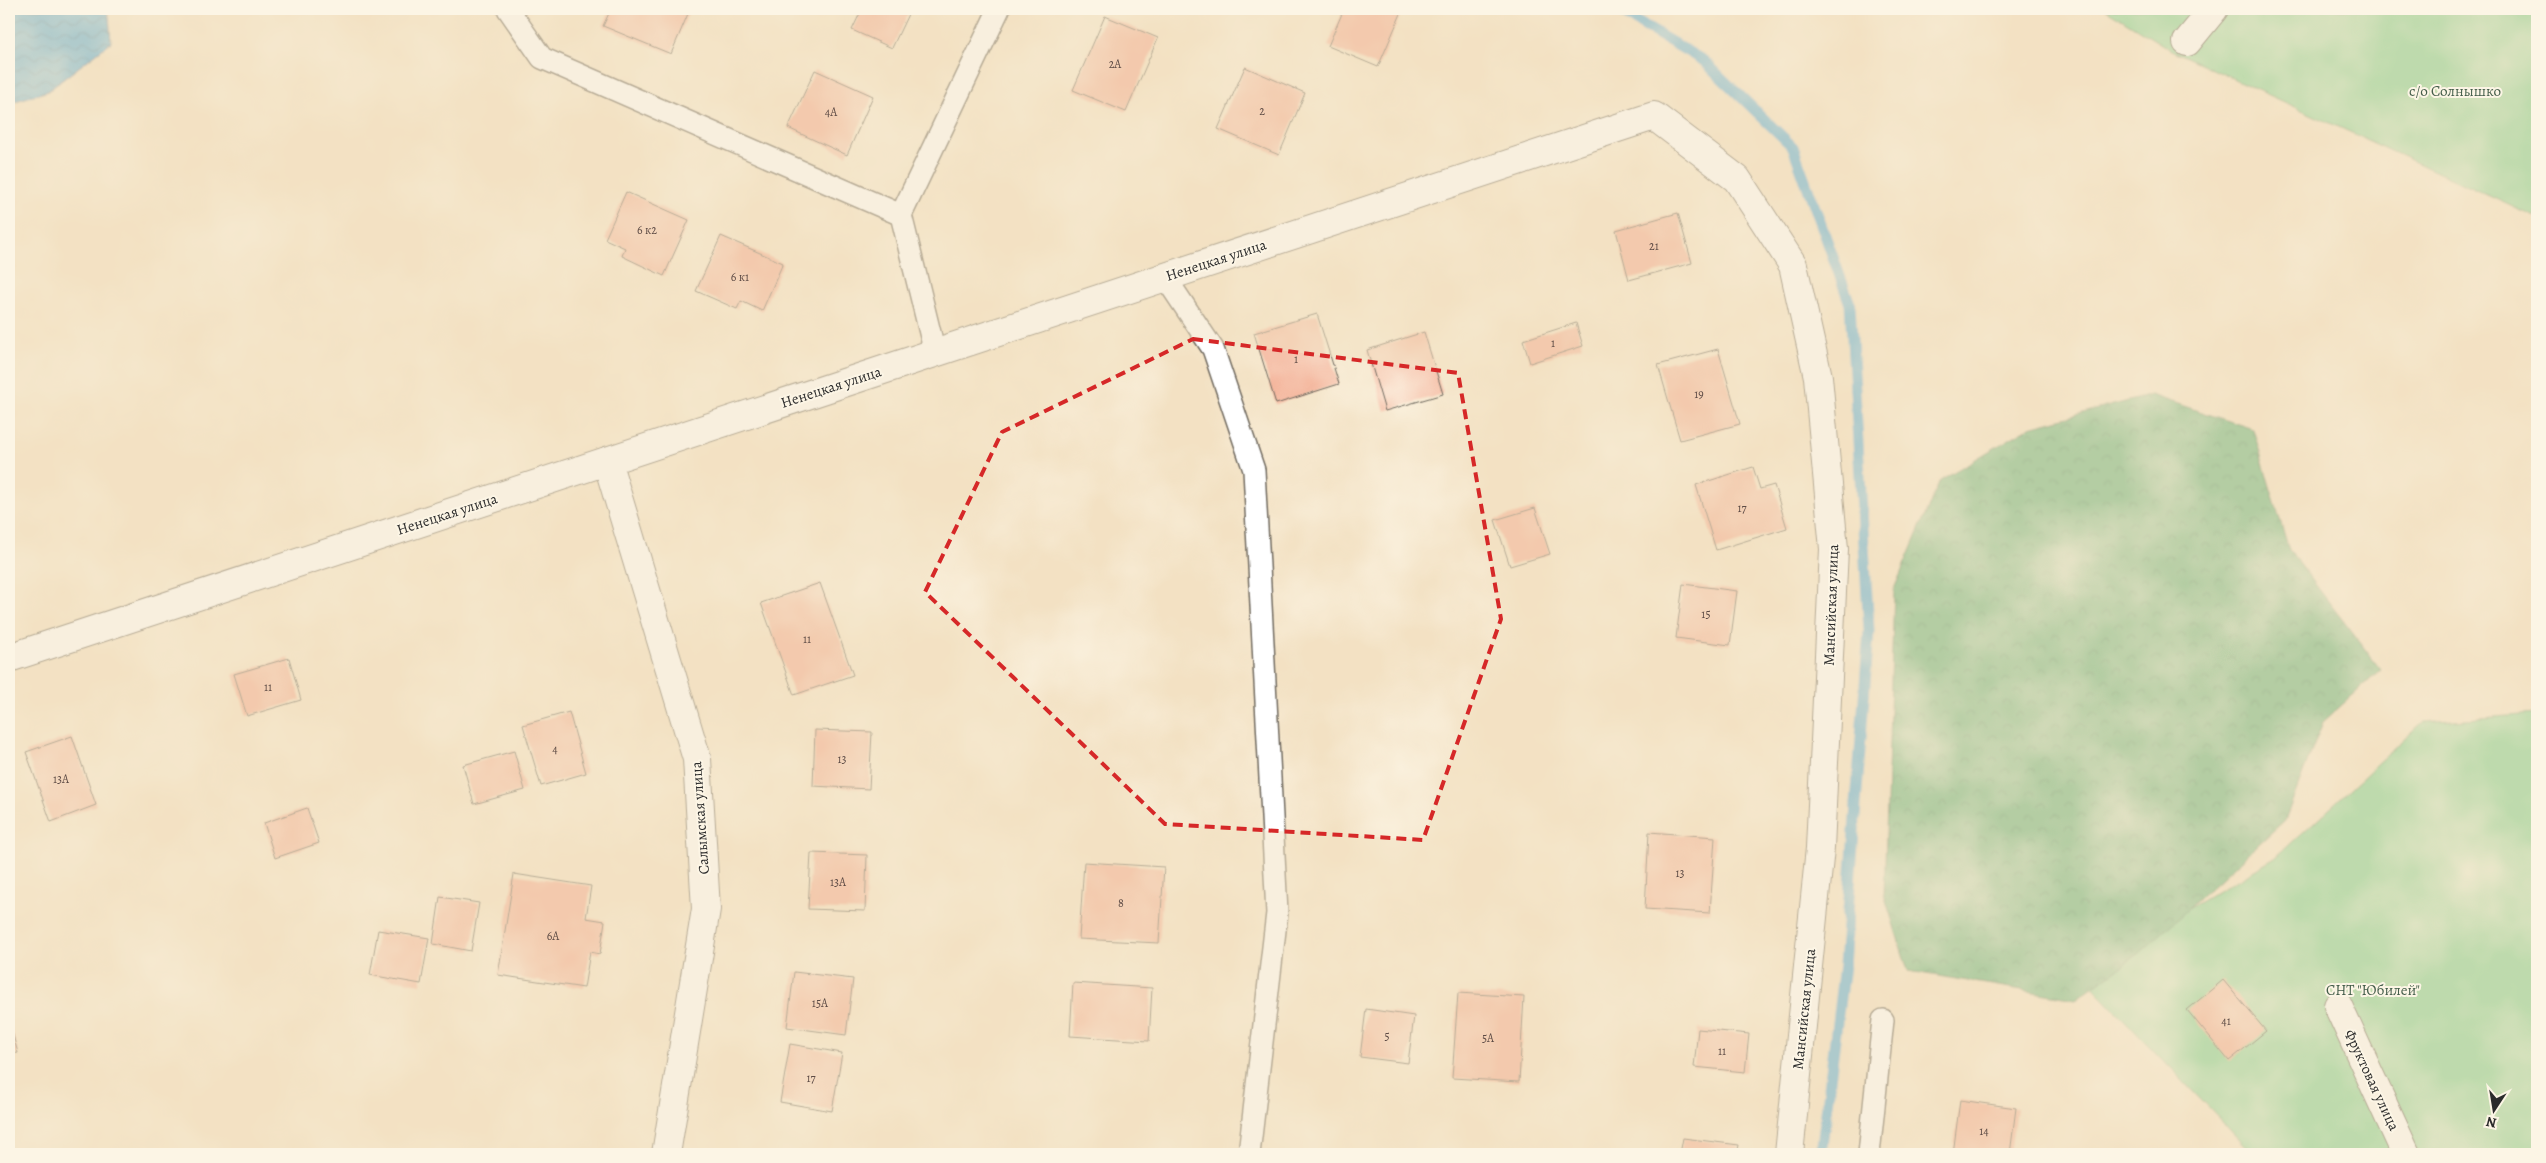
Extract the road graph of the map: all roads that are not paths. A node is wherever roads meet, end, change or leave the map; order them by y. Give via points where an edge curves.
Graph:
1 (508, 9) edge
2 (999, 9) edge
3 (2214, 9) edge
4 (2187, 42) dead end
5 (1654, 116) joint
6 (902, 216) junction
7 (1165, 277) junction
8 (935, 353) junction
9 (607, 461) junction
10 (9, 658) edge
11 (2338, 1006) dead end
12 (1883, 1020) dead end
13 (666, 1154) edge
14 (1249, 1154) edge
15 (1789, 1154) edge
16 (1869, 1154) edge
17 (2406, 1154) edge

1 - 6 lane via 542,58
2 - 6 lane
3 - 4 street
5 - 7 street, Ненецкая улица
5 - 15 street, Мансийская улица via 1737,179 1794,265 1818,377 1834,549 1820,848
6 - 8 lane
7 - 8 street, Ненецкая улица
7 - 14 lane via 1213,349 1254,470 1277,913
8 - 9 street, Ненецкая улица
9 - 10 street, Ненецкая улица
9 - 13 street, Салымская улица via 697,759 706,909
11 - 17 street, Фруктовая улица
12 - 16 lane

